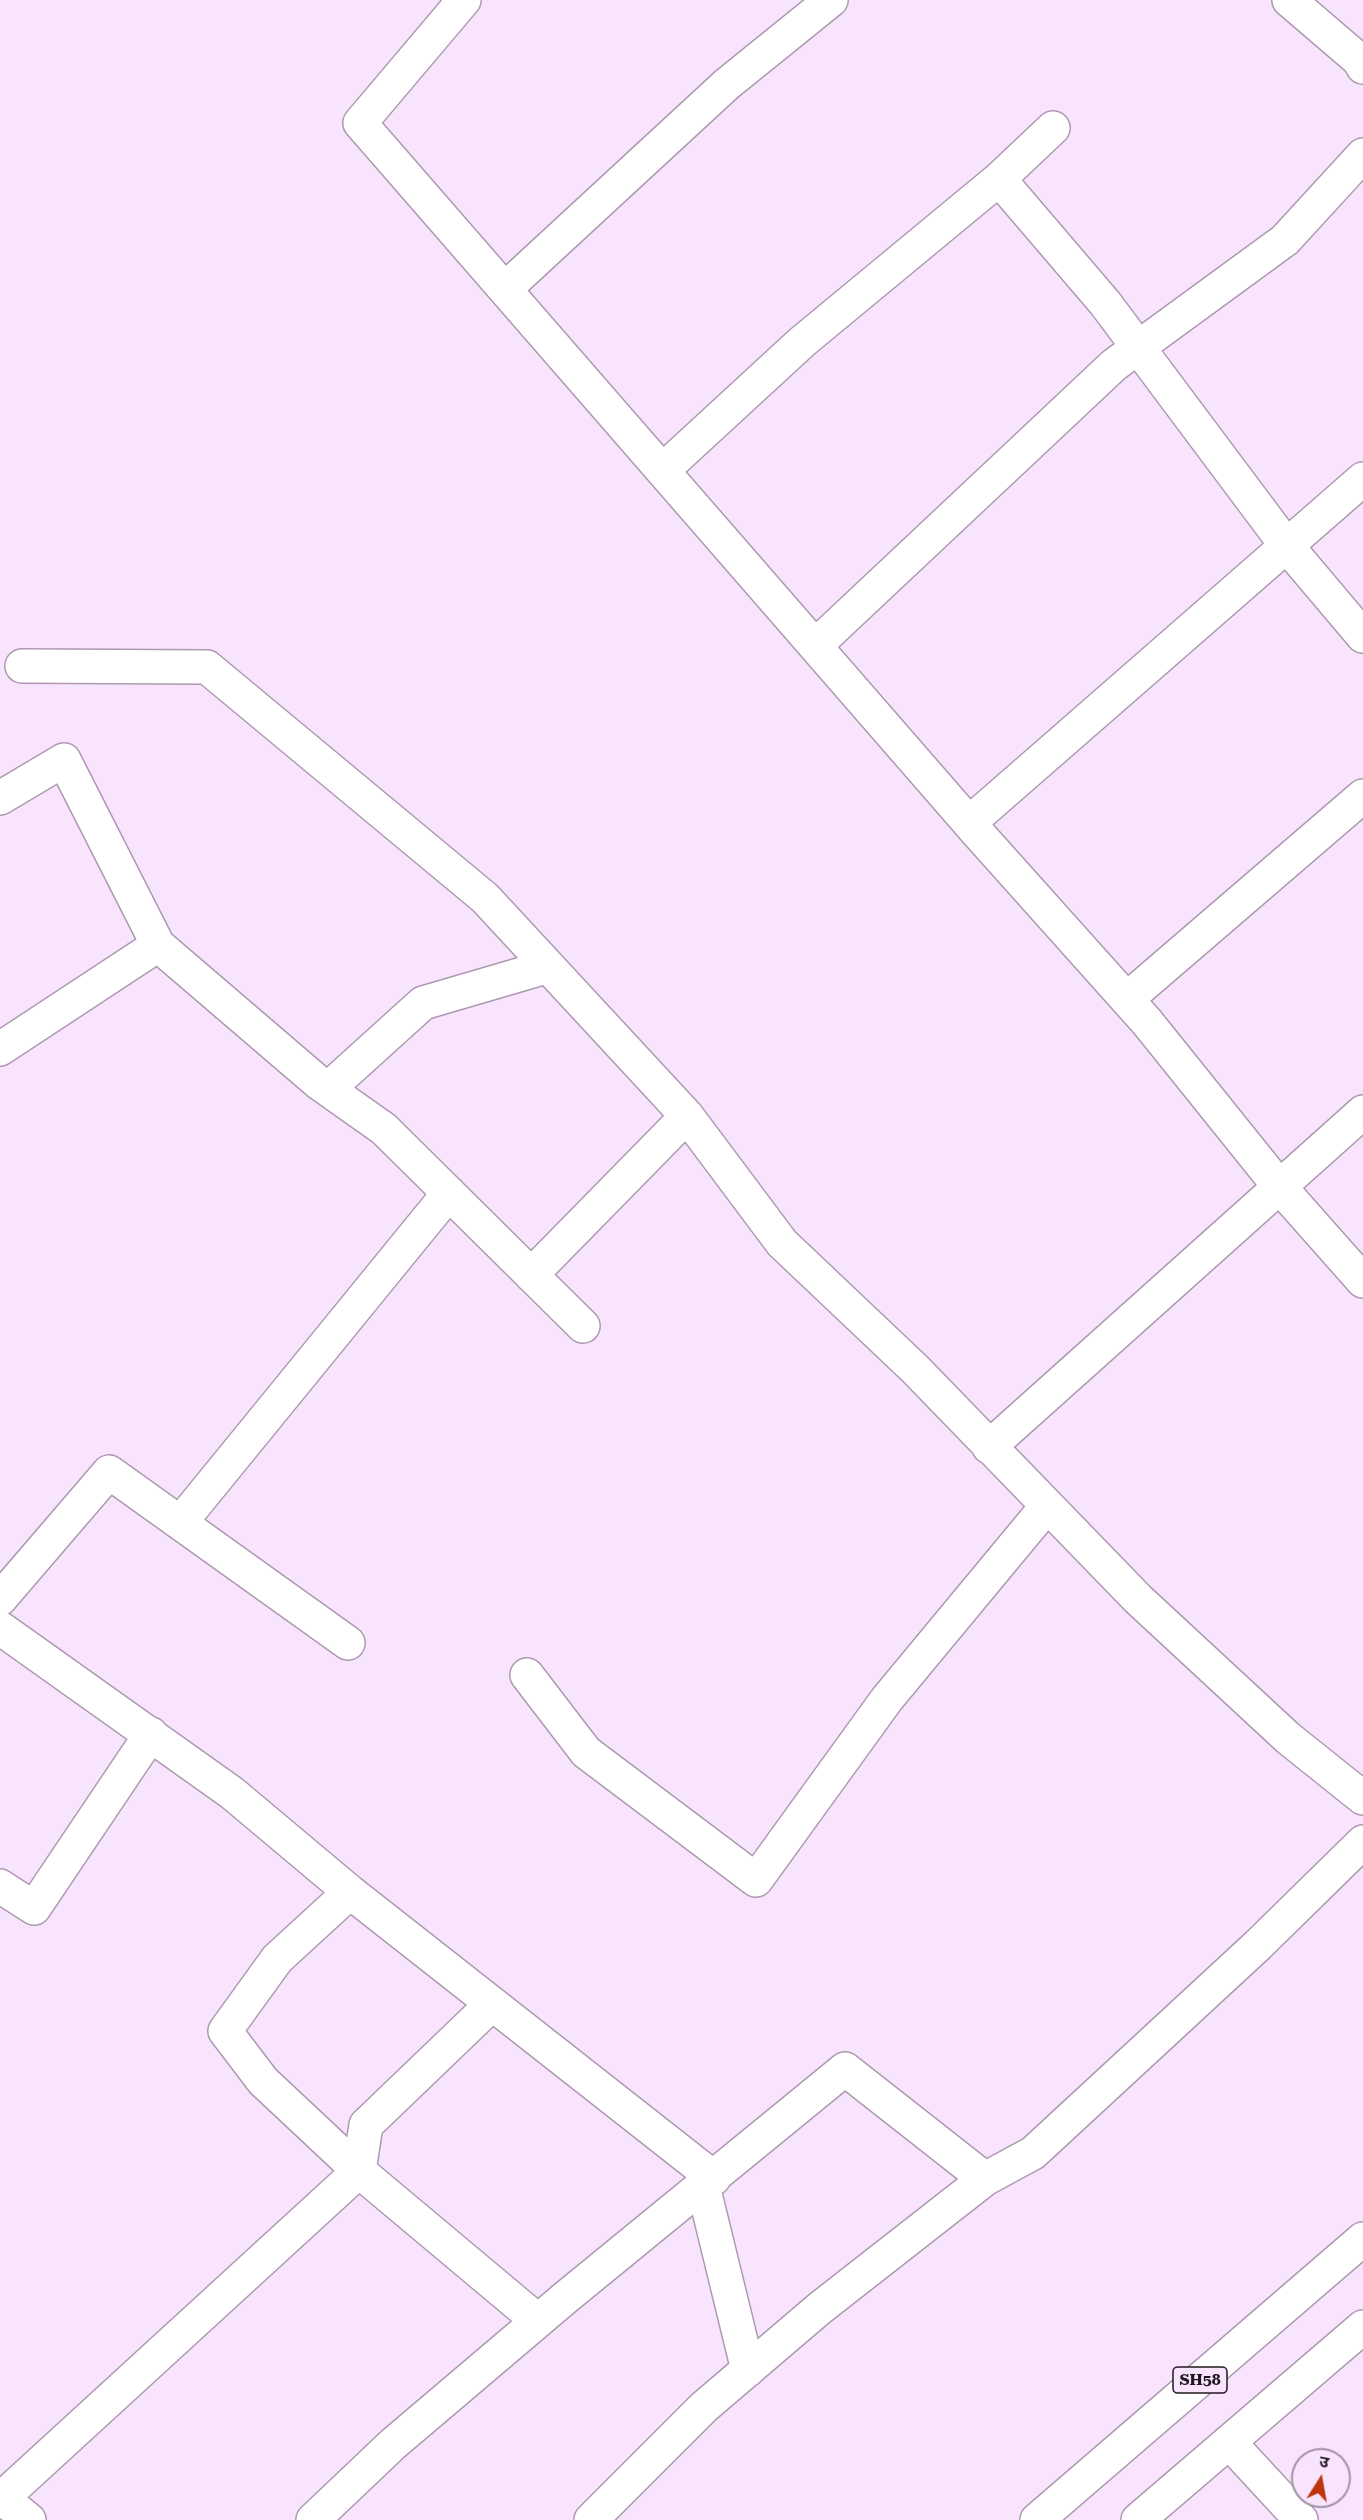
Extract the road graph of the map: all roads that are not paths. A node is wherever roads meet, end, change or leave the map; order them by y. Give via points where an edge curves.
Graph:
1 (464, 0) edge
2 (831, 0) edge
3 (1289, 0) edge
4 (1363, 67) edge
5 (1053, 128) dead end
6 (1363, 155) edge
7 (999, 179) junction
8 (505, 289) junction
9 (1137, 348) junction
10 (663, 470) junction
11 (1363, 479) edge
12 (1286, 544) junction
13 (1363, 636) edge
14 (815, 646) junction
15 (22, 666) dead end
16 (1363, 796) edge
17 (0, 798) edge
18 (969, 823) junction
19 (158, 945) junction
20 (546, 967) junction
21 (1127, 999) junction
22 (0, 1049) edge
23 (328, 1089) junction
24 (1363, 1112) edge
25 (687, 1116) junction
26 (1278, 1185) junction
27 (449, 1193) junction
28 (531, 1275) junction
29 (1363, 1281) edge
30 (583, 1326) dead end
31 (989, 1447) junction
32 (1047, 1506) junction
33 (180, 1523) junction
34 (0, 1599) edge
35 (0, 1628) edge
36 (348, 1643) dead end
37 (527, 1675) dead end
38 (151, 1734) junction
39 (1363, 1798) edge
40 (1363, 1842) edge
41 (0, 1886) edge
42 (350, 1892) junction
43 (492, 2004) junction
44 (359, 2171) junction
45 (985, 2179) junction
46 (709, 2182) junction
47 (1363, 2239) edge
48 (538, 2322) junction
49 (1363, 2327) edge
50 (748, 2370) junction
51 (1229, 2442) junction
52 (1, 2499) edge
53 (29, 2520) edge
54 (313, 2520) edge
55 (591, 2520) edge
56 (1037, 2520) edge
57 (1138, 2520) edge
58 (1301, 2520) edge

1 - 8 street via 360,123
2 - 8 street via 727,84
3 - 4 street
5 - 7 street
6 - 9 street via 1285,240
7 - 9 street via 1105,303
7 - 10 street via 802,342
8 - 10 street
9 - 12 street
9 - 14 street via 1114,365
10 - 14 street
11 - 12 street
12 - 13 street
12 - 18 street
14 - 18 street
15 - 20 street via 207,667 485,898
16 - 21 street
17 - 19 street via 64,760
18 - 21 street
19 - 22 street
19 - 23 street
20 - 23 street via 423,1003
20 - 25 street
21 - 26 street
23 - 27 street via 384,1130
24 - 26 street
25 - 28 street
25 - 31 street via 782,1243 915,1369
26 - 29 street
26 - 31 street
27 - 28 street
27 - 33 street
28 - 30 street
31 - 32 street
32 - 37 street via 887,1699 756,1880 586,1752
32 - 39 street via 1138,1599 1272,1723
33 - 34 street via 109,1472
33 - 36 street
35 - 38 street
38 - 41 street via 34,1908
38 - 42 street via 232,1793
40 - 45 street via 1033,2153
42 - 43 street
42 - 44 street via 278,1959 225,2031 263,2081
43 - 44 street via 366,2125
43 - 46 street
44 - 48 street
44 - 52 street
45 - 46 street via 845,2069
45 - 50 street via 820,2308
46 - 48 street
46 - 50 street
47 - 56 street, SH58
48 - 54 street via 393,2444
49 - 51 street
50 - 55 street via 704,2407
51 - 57 street
51 - 58 street
52 - 53 street

